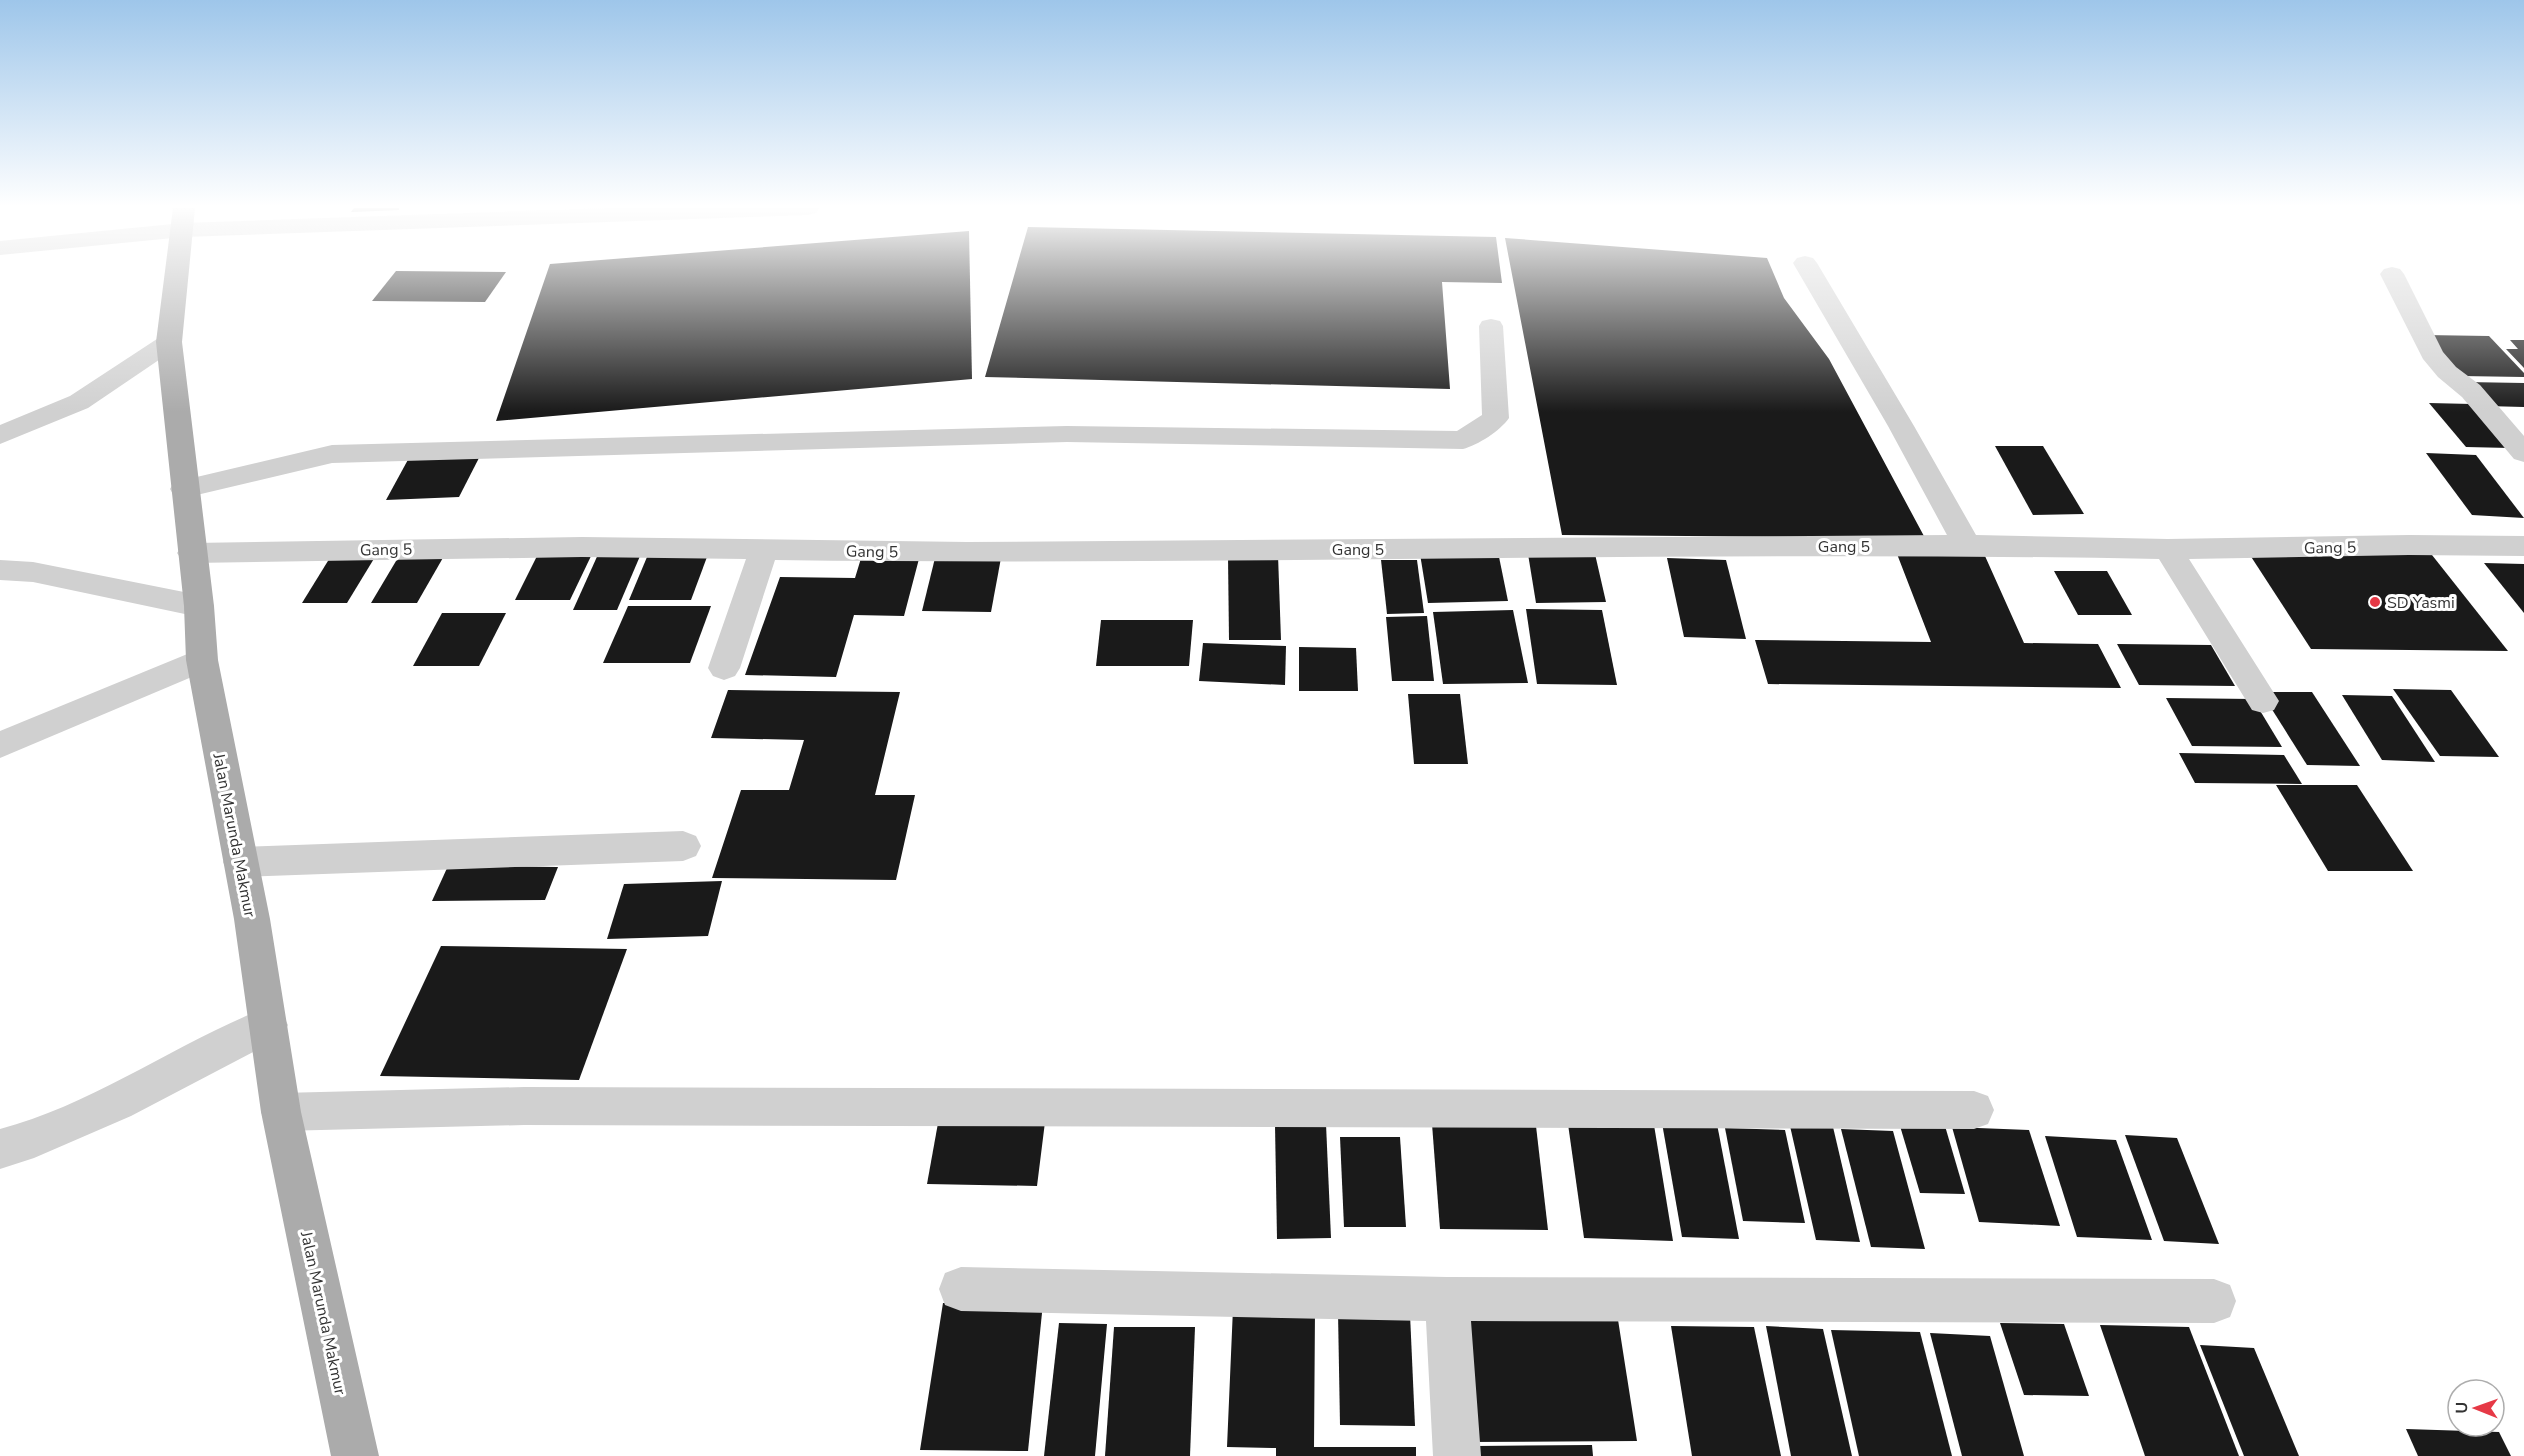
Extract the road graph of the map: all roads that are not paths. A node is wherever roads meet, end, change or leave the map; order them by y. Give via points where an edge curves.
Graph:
1 (177, 276) edge
2 (1813, 276) edge
3 (2393, 276) edge
4 (1491, 326) dead end
5 (169, 342) junction
6 (0, 435) edge
7 (2524, 453) edge
8 (184, 489) junction
9 (1967, 545) junction
10 (2524, 546) edge
11 (764, 549) junction
12 (2168, 549) junction
13 (192, 553) junction
14 (0, 570) edge
15 (200, 606) junction
16 (202, 660) junction
17 (724, 668) dead end
18 (2263, 701) dead end
19 (0, 745) edge
20 (683, 846) dead end
21 (241, 862) junction
22 (268, 1025) junction
23 (1974, 1110) dead end
24 (281, 1112) junction
25 (0, 1149) edge
26 (962, 1289) dead end
27 (1447, 1299) junction
28 (2214, 1301) dead end
29 (355, 1456) edge
30 (1456, 1456) edge

1 - 5 main road, Jalan Marunda Makmur
2 - 9 street
3 - 7 street via 2432,354
4 - 8 street via 1496,418 1463,440 1067,434 332,454
5 - 6 street via 80,402
5 - 8 main road, Jalan Marunda Makmur
8 - 13 main road, Jalan Marunda Makmur
9 - 11 street, Gang 5 via 979,552
9 - 12 street, Gang 5
10 - 12 street, Gang 5
11 - 13 street, Gang 5 via 571,547
11 - 17 street
12 - 18 street
13 - 15 main road, Jalan Marunda Makmur
14 - 15 street via 33,572
15 - 16 main road, Jalan Marunda Makmur
16 - 19 street
16 - 21 main road, Jalan Marunda Makmur
20 - 21 street
21 - 22 main road, Jalan Marunda Makmur
22 - 24 main road, Jalan Marunda Makmur
22 - 25 street via 117,1101
23 - 24 street via 524,1106
24 - 29 main road, Jalan Marunda Makmur
26 - 27 street
27 - 28 street
27 - 30 street

